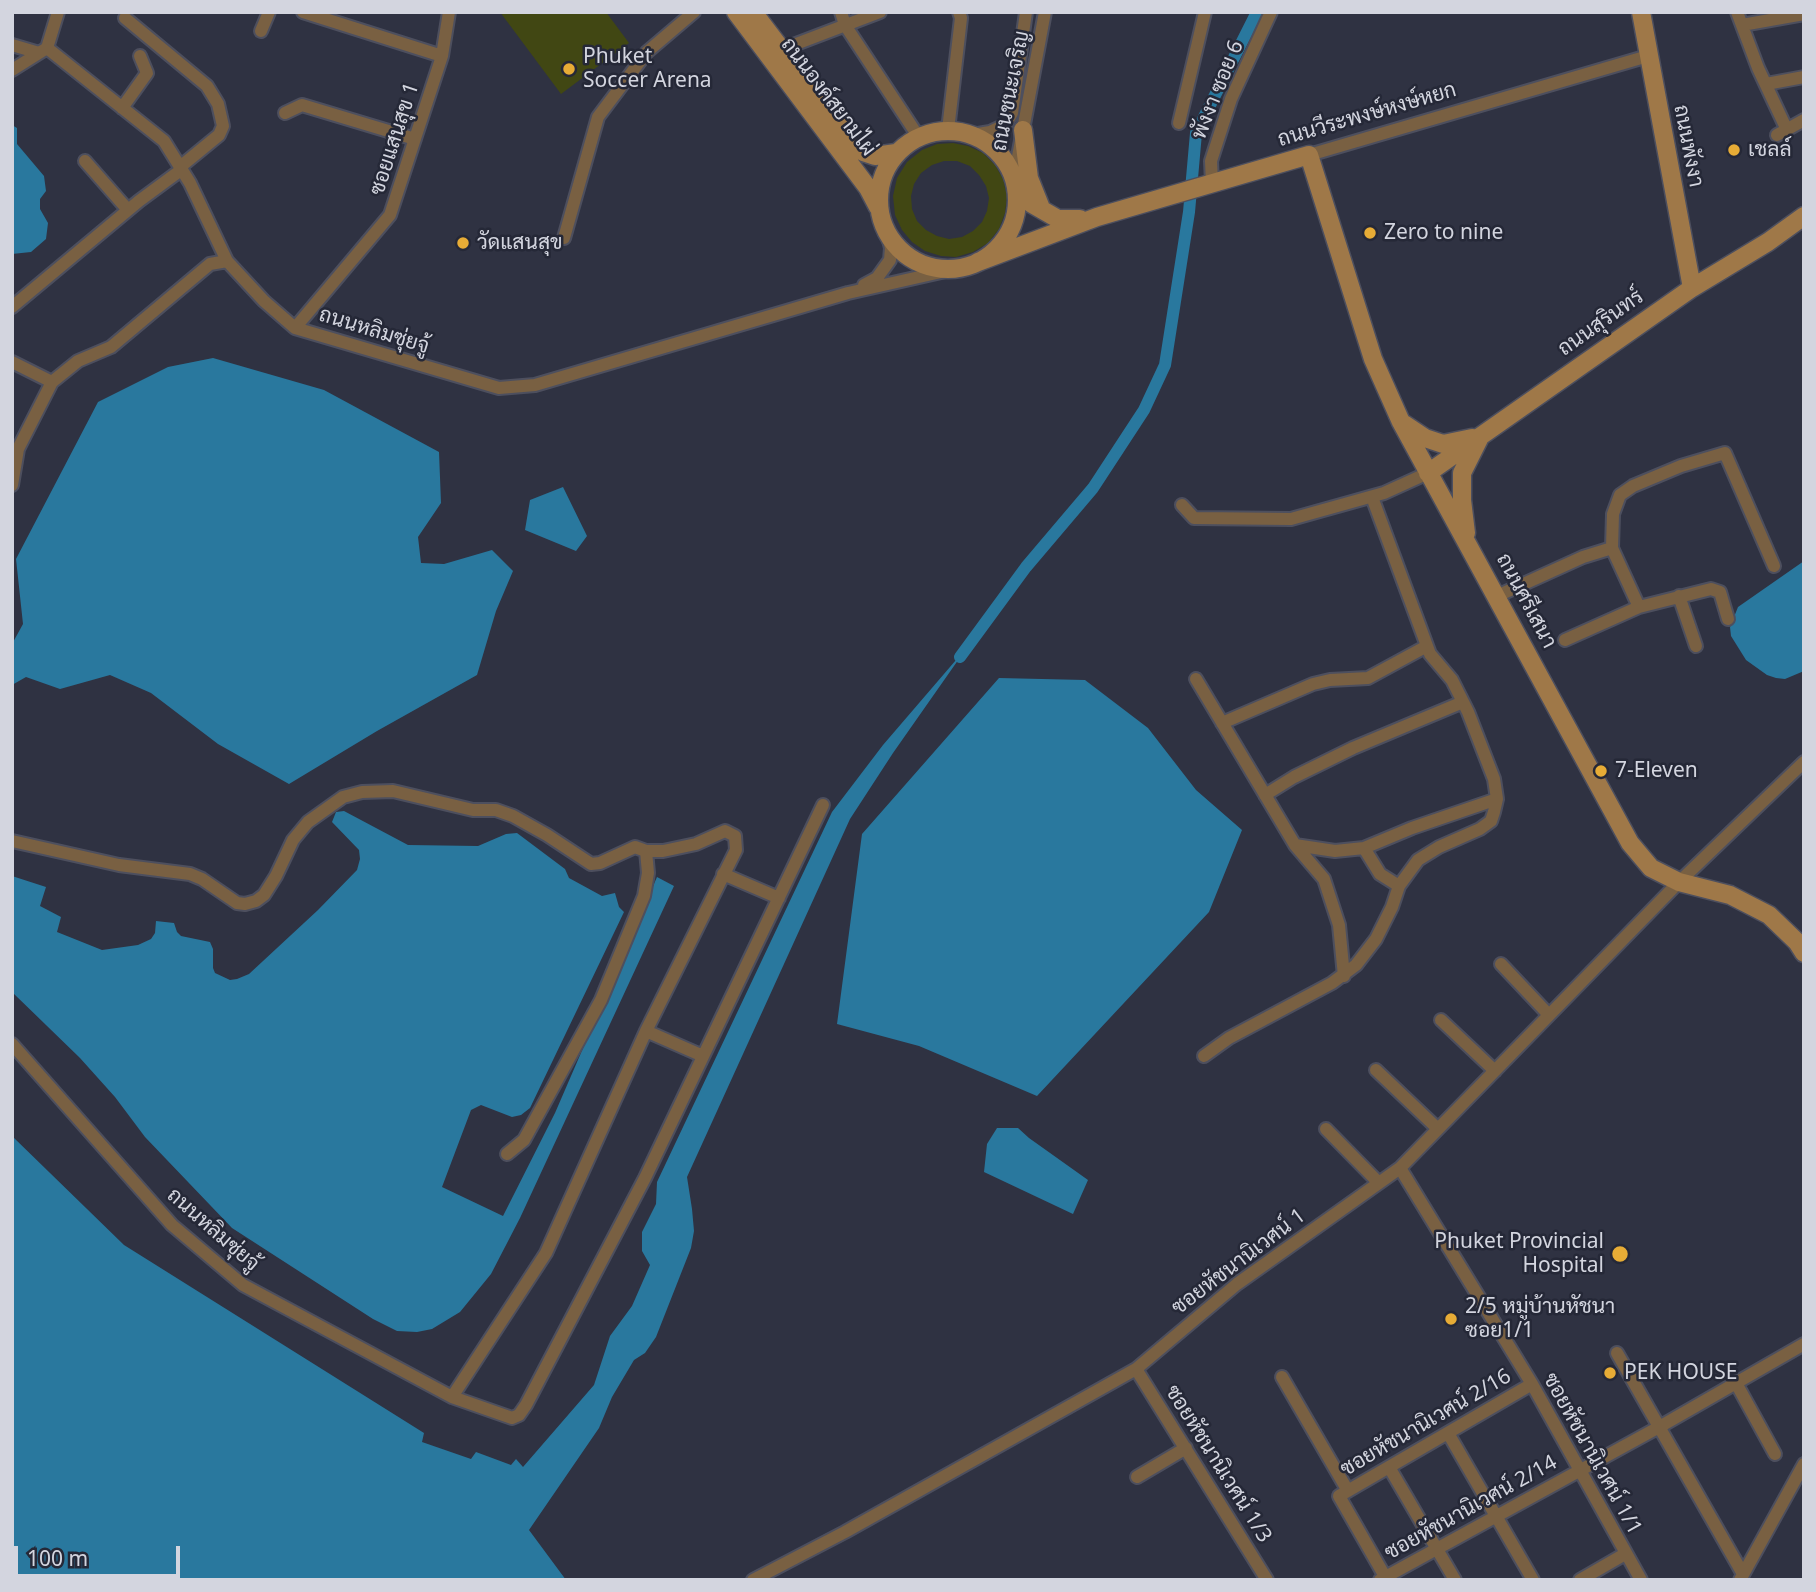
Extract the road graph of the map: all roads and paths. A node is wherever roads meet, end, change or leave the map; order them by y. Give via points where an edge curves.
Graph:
1 (58, 12) edge
2 (269, 12) edge
3 (303, 12) edge
4 (449, 12) edge
5 (694, 12) edge
6 (736, 12) edge
7 (753, 12) edge
8 (841, 12) edge
9 (880, 12) edge
10 (959, 12) edge
11 (1026, 12) edge
12 (1045, 12) edge
13 (1205, 12) edge
14 (1271, 12) edge
15 (1641, 12) edge
16 (1804, 14) edge
17 (125, 18) dead end
18 (1740, 18) edge
19 (845, 25) junction
20 (261, 31) dead end
21 (12, 45) edge
22 (43, 50) junction
23 (775, 52) junction
24 (140, 56) dead end
25 (442, 56) junction
26 (1648, 56) junction
27 (12, 70) edge
28 (1804, 77) edge
29 (1766, 84) junction
30 (122, 108) junction
31 (285, 113) dead end
32 (1804, 120) edge
33 (1179, 123) dead end
34 (948, 130) junction
35 (1023, 130) junction
36 (972, 135) junction
37 (918, 136) junction
38 (415, 139) junction
39 (896, 153) junction
40 (1309, 155) junction
41 (85, 161) dead end
42 (181, 168) junction
43 (1015, 184) junction
44 (1208, 184) junction
45 (128, 210) junction
46 (880, 211) junction
47 (1042, 211) junction
48 (1804, 216) edge
49 (1097, 217) junction
50 (887, 233) junction
51 (564, 237) dead end
52 (227, 261) junction
53 (978, 262) junction
54 (959, 268) junction
55 (1692, 288) junction
56 (848, 293) junction
57 (12, 307) edge
58 (295, 328) junction
59 (12, 362) edge
60 (52, 382) junction
61 (1401, 422) junction
62 (1480, 436) junction
63 (14, 459) edge
64 (1428, 473) junction
65 (12, 485) edge
66 (1371, 497) junction
67 (1182, 505) dead end
68 (1468, 541) junction
69 (1612, 548) junction
70 (1774, 566) dead end
71 (1497, 596) junction
72 (1679, 596) junction
73 (1639, 607) junction
74 (1728, 619) dead end
75 (1565, 640) dead end
76 (1427, 646) junction
77 (1696, 646) dead end
78 (1196, 679) dead end
79 (1463, 702) junction
80 (1222, 723) junction
81 (1804, 762) edge
82 (1265, 795) junction
83 (1497, 799) junction
84 (823, 805) dead end
85 (12, 841) edge
86 (1295, 845) junction
87 (1364, 848) junction
88 (646, 851) junction
89 (723, 874) junction
90 (1679, 882) junction
91 (1399, 886) junction
92 (779, 898) junction
93 (1804, 953) edge
94 (1501, 964) dead end
95 (1344, 976) junction
96 (1549, 1015) junction
97 (1441, 1020) dead end
98 (646, 1031) junction
99 (12, 1044) edge
100 (703, 1056) junction
101 (1204, 1056) dead end
102 (1376, 1070) dead end
103 (1495, 1071) junction
104 (1326, 1129) dead end
105 (1438, 1129) junction
106 (507, 1154) dead end
107 (1400, 1168) junction
108 (1379, 1183) junction
109 (1804, 1344) edge
110 (1617, 1353) dead end
111 (1136, 1369) junction
112 (1282, 1377) dead end
113 (1736, 1383) junction
114 (1532, 1384) junction
115 (452, 1397) junction
116 (1661, 1426) junction
117 (1448, 1433) junction
118 (1186, 1448) junction
119 (1775, 1454) dead end
120 (1804, 1464) edge
121 (1389, 1467) junction
122 (1580, 1471) junction
123 (1137, 1477) dead end
124 (1344, 1493) junction
125 (1495, 1517) junction
126 (1437, 1550) junction
127 (1625, 1555) junction
128 (1741, 1577) edge
129 (1384, 1579) edge
130 (753, 1580) edge
131 (1267, 1580) edge
132 (1455, 1580) edge
133 (1533, 1580) edge
134 (1580, 1580) edge
135 (1641, 1580) edge

1 - 22 street
2 - 20 street
3 - 25 street
4 - 25 street, ซอยแสนสุข 1
5 - 51 street via 647,52 598,117
6 - 23 street, ถนนองค์สยามไผ่
7 - 23 street, ถนนองค์สยามไผ่
8 - 19 street
9 - 19 street
10 - 34 street
11 - 36 street, ถนนชนะเจริญ via 1012,113 1005,125
12 - 35 street, ถนนชนะเจริญ
13 - 33 street
14 - 44 street, พังงา ซอย 6 via 1231,99
15 - 26 street, ถนนพังงา
16 - 18 street
17 - 42 street via 207,86 218,104 223,126 219,135
18 - 29 street
19 - 23 street
19 - 37 street
21 - 22 street
22 - 27 street
22 - 30 street, ถนนหลิมซุ่ยจู้
23 - 39 street, ถนนองค์สยามไผ่ via 854,145 875,156
23 - 46 street, ถนนองค์สยามไผ่
24 - 30 street via 147,74
25 - 38 street, ซอยแสนสุข 1
26 - 40 street, ถนนวีระพงษ์หงษ์หยก
26 - 55 street, ถนนพังงา
28 - 29 street
29 - 32 street via 1782,132
30 - 42 street, ถนนหลิมซุ่ยจู้ via 164,141
31 - 38 street via 302,106
34 - 36 street
34 - 37 street
35 - 43 street, ถนนชนะเจริญ
35 - 47 street via 1029,178
36 - 43 street via 991,146 1006,163
37 - 39 street
38 - 58 street, ซอยแสนสุข 1 via 390,215
39 - 46 street via 880,187
40 - 44 street, ถนนวีระพงษ์หงษ์หยก
40 - 61 street, ถนนศรีเสนา via 1373,359
41 - 45 street
42 - 45 street
42 - 52 street, ถนนหลิมซุ่ยจู้
43 - 47 street, ถนนวีระพงษ์หงษ์หยก
43 - 53 street via 1017,206 1011,228 995,250
44 - 49 street, ถนนวีระพงษ์หงษ์หยก
45 - 57 street
46 - 50 street
47 - 49 street, ถนนวีระพงษ์หงษ์หยก via 1058,219
48 - 55 street, ถนนสุรินทร์
49 - 53 street, ถนนวีระพงษ์หงษ์หยก
50 - 54 street via 901,251 918,262
50 - 56 street, ถนนหลิมซุ่ยจู้ via 891,248 885,270
52 - 58 street, ถนนหลิมซุ่ยจู้
52 - 60 street via 210,264 111,347 78,361
53 - 54 street
54 - 56 street, ถนนหลิมซุ่ยจู้
55 - 62 street, ถนนสุรินทร์
56 - 58 street, ถนนหลิมซุ่ยจู้ via 536,385 499,388
59 - 60 street
60 - 63 street
61 - 62 street via 1424,438 1443,444
61 - 64 street, ถนนศรีเสนา
62 - 64 street, ถนนสุรินทร์
62 - 68 street via 1462,473
63 - 65 street
64 - 66 street
64 - 68 street, ถนนศรีเสนา
66 - 67 street via 1291,519 1194,518
66 - 76 street
68 - 71 street, ถนนศรีเสนา
69 - 70 street via 1613,514 1620,495 1681,466 1725,453
69 - 71 street
69 - 73 street
71 - 90 street, ถนนศรีเสนา via 1630,843 1651,868
72 - 73 street
72 - 74 street via 1712,589 1720,592
72 - 77 street
73 - 75 street
76 - 79 street
76 - 80 street via 1368,678 1313,684
78 - 80 street
79 - 82 street via 1353,748
79 - 83 street via 1494,779
80 - 82 street
81 - 90 street
82 - 86 street
83 - 87 street
83 - 91 street via 1491,821 1418,860
84 - 92 street
85 - 88 street via 119,865 190,874 245,904 264,895 293,840 308,822 343,797 362,792 393,791 473,810 496,810 591,864 635,847
86 - 87 street via 1335,851
86 - 95 street via 1324,879 1339,925
87 - 91 street via 1380,874
88 - 89 street via 696,844 725,831 735,836 736,850
88 - 106 street via 644,896 601,1000 535,1122 524,1140
89 - 92 street
89 - 98 street
90 - 93 street, ถนนศรีเสนา via 1730,895 1769,915
90 - 96 street, ซอยหัชนานิเวศน์ 1
91 - 95 street via 1376,939
92 - 100 street
94 - 96 street
95 - 101 street via 1257,1021
96 - 103 street, ซอยหัชนานิเวศน์ 1
97 - 103 street
98 - 100 street
98 - 115 street via 546,1253
99 - 115 street, ถนนหลิมซุ่ยจู้ via 172,1225 243,1285
100 - 115 street, ถนนหลิมซุ่ยจู้ via 645,1178 519,1415 512,1418
102 - 105 street
103 - 105 street, ซอยหัชนานิเวศน์ 1
104 - 108 street
105 - 107 street, ซอยหัชนานิเวศน์ 1
107 - 108 street, ซอยหัชนานิเวศน์ 1
107 - 114 street, ซอยหัชนานิเวศน์ 1/1
108 - 111 street, ซอยหัชนานิเวศน์ 1 via 1237,1284
109 - 113 street, ซอยหัชนานิเวศน์ 2/14
110 - 116 street
111 - 118 street, ซอยหัชนานิเวศน์ 1/3
111 - 130 street, ซอยหัชนานิเวศน์ 1
112 - 124 street
113 - 116 street, ซอยหัชนานิเวศน์ 2/14
113 - 119 street
114 - 117 street, ซอยหัชนานิเวศน์ 2/16
114 - 122 street, ซอยหัชนานิเวศน์ 1/1
116 - 122 street, ซอยหัชนานิเวศน์ 2/14
116 - 128 street
117 - 121 street, ซอยหัชนานิเวศน์ 2/16
117 - 125 street
118 - 123 street
118 - 131 street, ซอยหัชนานิเวศน์ 1/3
120 - 128 street
121 - 124 street, ซอยหัชนานิเวศน์ 2/16
121 - 126 street
122 - 125 street, ซอยหัชนานิเวศน์ 2/14
122 - 127 street, ซอยหัชนานิเวศน์ 1/1
124 - 129 street
125 - 126 street, ซอยหัชนานิเวศน์ 2/14
125 - 133 street
126 - 129 street, ซอยหัชนานิเวศน์ 2/14
126 - 132 street
127 - 134 street
127 - 135 street, ซอยหัชนานิเวศน์ 1/1

